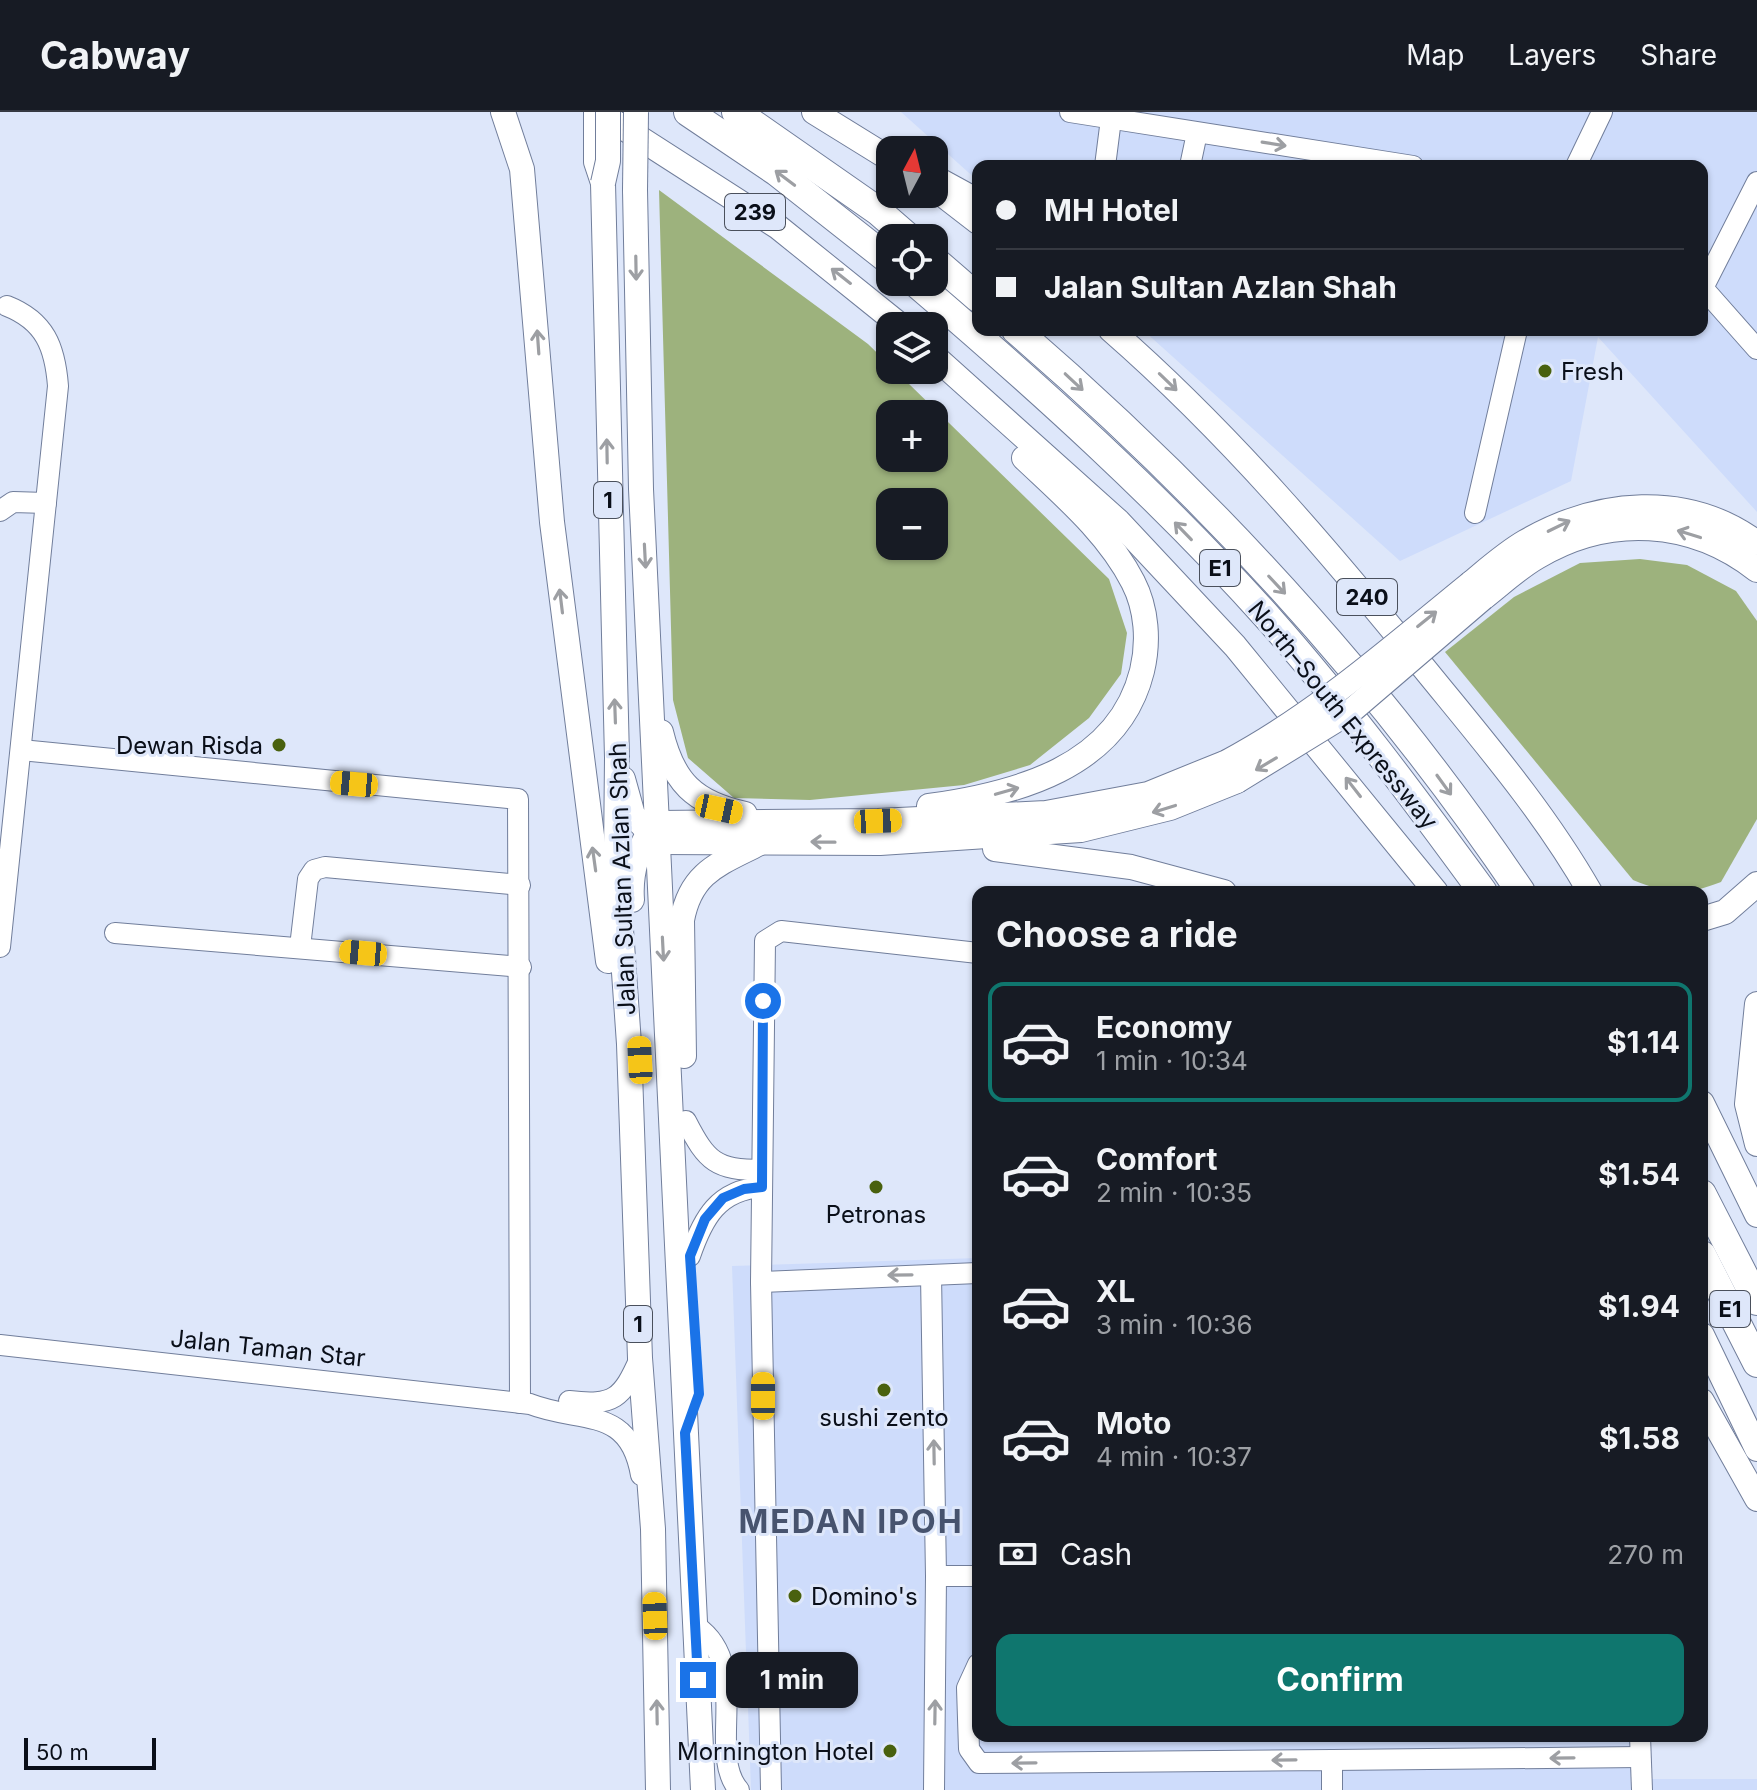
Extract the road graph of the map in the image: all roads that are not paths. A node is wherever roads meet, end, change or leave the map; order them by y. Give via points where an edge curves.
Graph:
1 (503, 112) edge
2 (598, 112) edge
3 (608, 112) edge
4 (636, 112) edge
5 (688, 112) edge
6 (736, 112) edge
7 (814, 112) edge
8 (1070, 112) edge
9 (1602, 112) edge
10 (1111, 119) junction
11 (1197, 133) junction
12 (876, 149) edge
13 (1106, 160) edge
14 (1191, 160) edge
15 (1374, 160) edge
16 (1579, 160) edge
17 (1757, 182) edge
18 (603, 183) junction
19 (948, 183) edge
20 (972, 196) edge
21 (948, 199) edge
22 (972, 217) edge
23 (893, 224) edge
24 (876, 250) edge
25 (948, 272) edge
26 (1708, 278) edge
27 (972, 293) edge
28 (1708, 294) edge
29 (931, 296) edge
30 (2, 304) edge
31 (883, 312) edge
32 (972, 332) edge
33 (976, 336) edge
34 (1023, 336) edge
35 (1117, 336) edge
36 (1516, 336) edge
37 (1757, 349) edge
38 (948, 369) edge
39 (948, 384) edge
40 (46, 503) junction
41 (0, 511) edge
42 (1475, 513) dead end
43 (1757, 543) edge
44 (1757, 570) edge
45 (1477, 590) junction
46 (652, 695) junction
47 (21, 750) junction
48 (617, 758) junction
49 (1540, 817) junction
50 (771, 831) junction
51 (879, 832) junction
52 (655, 833) junction
53 (634, 871) junction
54 (659, 871) junction
55 (1757, 884) edge
56 (520, 885) junction
57 (1206, 886) edge
58 (1431, 886) edge
59 (1479, 886) edge
60 (1517, 886) edge
61 (1586, 886) edge
62 (1605, 886) edge
63 (1708, 917) edge
64 (115, 933) dead end
65 (0, 947) edge
66 (300, 947) junction
67 (972, 952) edge
68 (521, 967) junction
69 (1757, 1004) edge
70 (629, 1044) junction
71 (1708, 1115) edge
72 (686, 1121) junction
73 (1757, 1144) edge
74 (762, 1179) junction
75 (1708, 1206) edge
76 (1757, 1215) edge
77 (690, 1256) junction
78 (1708, 1267) edge
79 (972, 1273) edge
80 (931, 1275) junction
81 (761, 1282) junction
82 (1757, 1301) edge
83 (0, 1345) edge
84 (1708, 1347) edge
85 (640, 1358) junction
86 (1757, 1363) edge
87 (525, 1403) junction
88 (1708, 1412) edge
89 (685, 1433) junction
90 (1757, 1449) edge
91 (1757, 1499) edge
92 (653, 1529) junction
93 (936, 1576) junction
94 (972, 1576) edge
95 (696, 1626) junction
96 (972, 1677) edge
97 (1640, 1742) edge
98 (1640, 1757) junction
99 (1332, 1760) junction
100 (658, 1790) edge
101 (703, 1790) edge
102 (739, 1790) edge
103 (771, 1790) edge
104 (934, 1790) edge
105 (1332, 1790) edge
106 (1642, 1790) edge

70 -> 1 main road via 615,1006 580,751 552,522 522,169
2 - 18 main road, Jalan Sultan Azlan Shah / 1 via 596,162
31 -> 2 main road, 239 via 778,227
3 - 18 main road, bridge
4 -> 46 main road, Jalan Sultan Azlan Shah / 1, bridge via 641,489
24 -> 5 highway via 777,172
6 - 23 highway
7 - 12 main road
8 - 10 street
9 - 16 street
10 - 11 street
10 - 13 street
11 - 14 street
11 -> 15 street
17 - 26 street
48 -> 18 main road, Jalan Sultan Azlan Shah / 1
19 - 20 street
21 - 22 main road
25 - 27 highway
28 - 37 street
32 -> 29 highway, North–South Expressway / E1
30 - 40 street via 39,324 56,366
59 -> 33 highway, North–South Expressway / E1 via 1392,768 1270,620 1110,454
34 -> 60 highway, North–South Expressway / E1 via 1171,472 1285,594 1429,763
35 -> 49 main road, 240 via 1221,433 1319,539
36 - 42 street
58 -> 38 main road via 1224,634 1118,521
51 -> 39 main road via 899,810 1005,793 1086,755 1122,719 1147,650 1141,603 1114,551
40 - 41 street via 13,502
40 - 47 street
45 -> 43 main road via 1524,543 1582,515 1629,505 1714,519
44 -> 45 main road via 1699,537 1663,527 1618,528 1582,536
45 - 51 main road, bridge via 1351,711 1170,808 1081,830
46 - 50 main road via 665,749 690,792
46 - 52 main road, Jalan Sultan Azlan Shah / 1
47 - 56 street via 518,799
47 - 65 street
48 - 52 main road via 633,815
48 - 70 main road, Jalan Sultan Azlan Shah / 1 via 616,858
49 - 61 main road, 240
49 - 62 main road
50 - 51 main road
50 - 52 main road
50 - 72 main road via 701,876 686,899
51 - 57 main road via 904,849 1006,850 1083,858
52 - 53 main road
52 - 54 main road, Jalan Sultan Azlan Shah / 1
53 - 54 main road via 648,865
53 - 92 main road via 630,881 655,1403
54 -> 89 main road, Jalan Sultan Azlan Shah / 1
55 - 63 main road via 1725,912
56 - 66 street via 314,870 308,879
56 - 68 street
64 - 66 street
66 - 68 street
67 - 74 street via 774,932 769,936 764,947
68 - 87 street
69 - 73 main road via 1747,1104
70 - 85 main road, Jalan Sultan Azlan Shah / 1
71 - 76 main road
72 - 74 street via 710,1160
72 - 77 main road
74 - 77 street via 723,1198 705,1219
74 - 81 street
75 - 82 highway, E1
77 - 89 main road via 699,1394
78 - 86 highway, E1
79 - 80 street
80 -> 81 street
93 -> 80 street
81 - 103 street
83 - 87 street, Jalan Taman Star
84 - 90 main road
85 - 87 street, Jalan Taman Star via 626,1389 609,1402
85 - 92 main road, Jalan Sultan Azlan Shah / 1
87 - 92 street, Jalan Taman Star via 596,1418 621,1431 636,1454
88 - 91 main road
89 - 95 main road, Jalan Sultan Azlan Shah / 1
100 -> 92 main road, Jalan Sultan Azlan Shah / 1
93 - 94 street
104 -> 93 street
95 - 101 main road, Jalan Sultan Azlan Shah / 1
95 - 102 street via 713,1638 723,1661 730,1771
99 -> 96 street via 979,1763 969,1749 967,1688
97 - 98 street
98 -> 99 street
98 - 106 street
99 - 105 street

